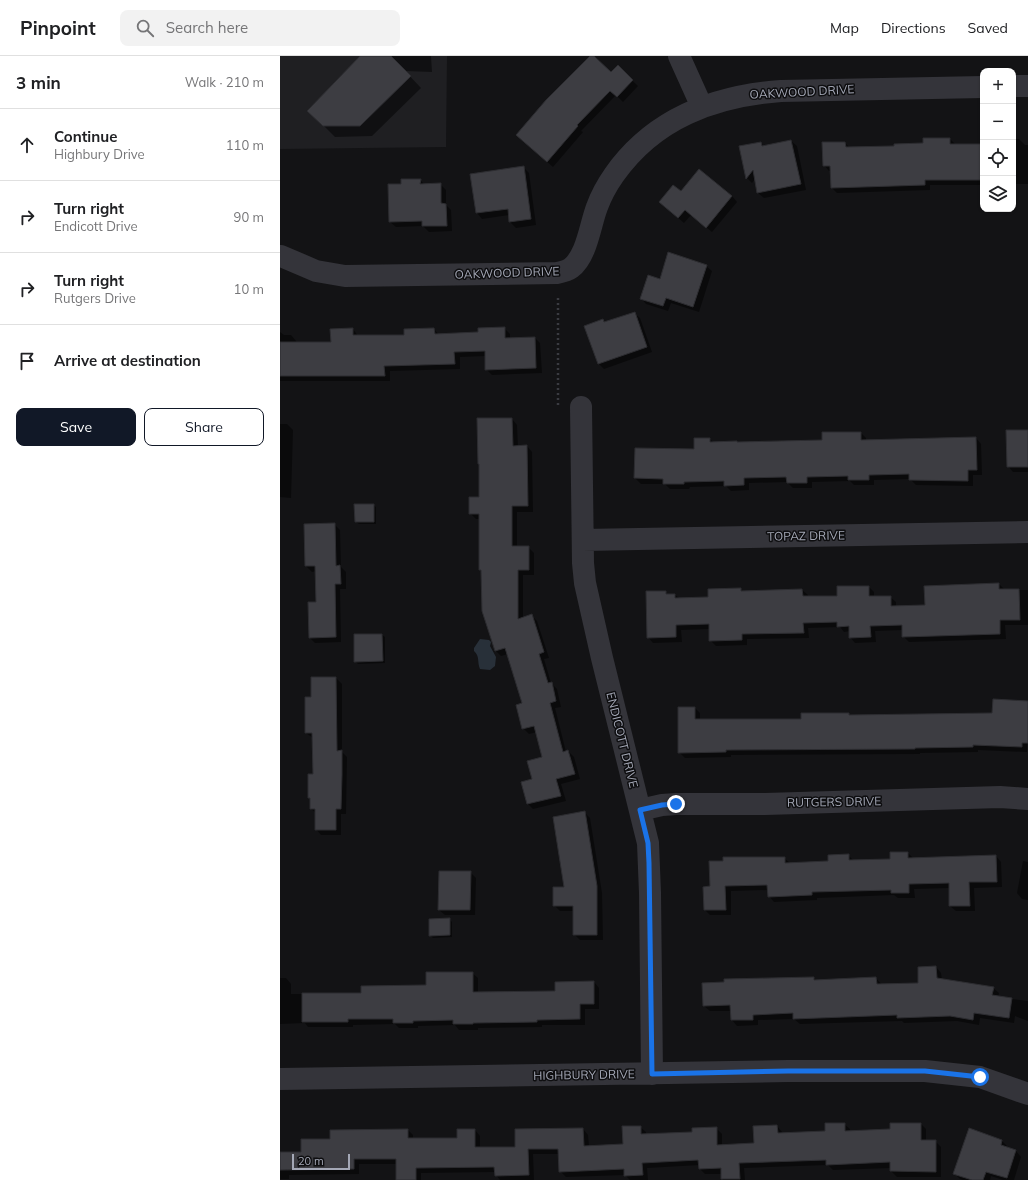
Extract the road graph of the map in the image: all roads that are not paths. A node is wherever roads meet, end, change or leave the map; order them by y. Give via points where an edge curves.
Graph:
1 (679, 56) edge
2 (1016, 86) edge
3 (1028, 86) edge
4 (980, 87) edge
5 (702, 107) junction
6 (281, 256) dead end
7 (581, 407) dead end
8 (1028, 532) edge
9 (583, 540) junction
10 (1028, 799) edge
11 (640, 810) junction
12 (652, 1074) junction
13 (280, 1079) edge
14 (1028, 1094) edge

1 - 5 street
2 - 3 street
4 - 5 street, OAKWOOD DRIVE via 775,91 736,96
5 - 6 street, OAKWOOD DRIVE via 663,126 638,146 625,161 610,181 597,207 579,258 566,271 551,274 345,276 316,271
7 - 9 street, ENDICOTT DRIVE
8 - 9 street, TOPAZ DRIVE
9 - 11 street, ENDICOTT DRIVE via 586,589
10 - 11 street, RUTGERS DRIVE via 1000,797 676,804
11 - 12 street, ENDICOTT DRIVE via 648,843 649,863
12 - 13 street, HIGHBURY DRIVE
12 - 14 street, HIGHBURY DRIVE via 925,1071 980,1077

